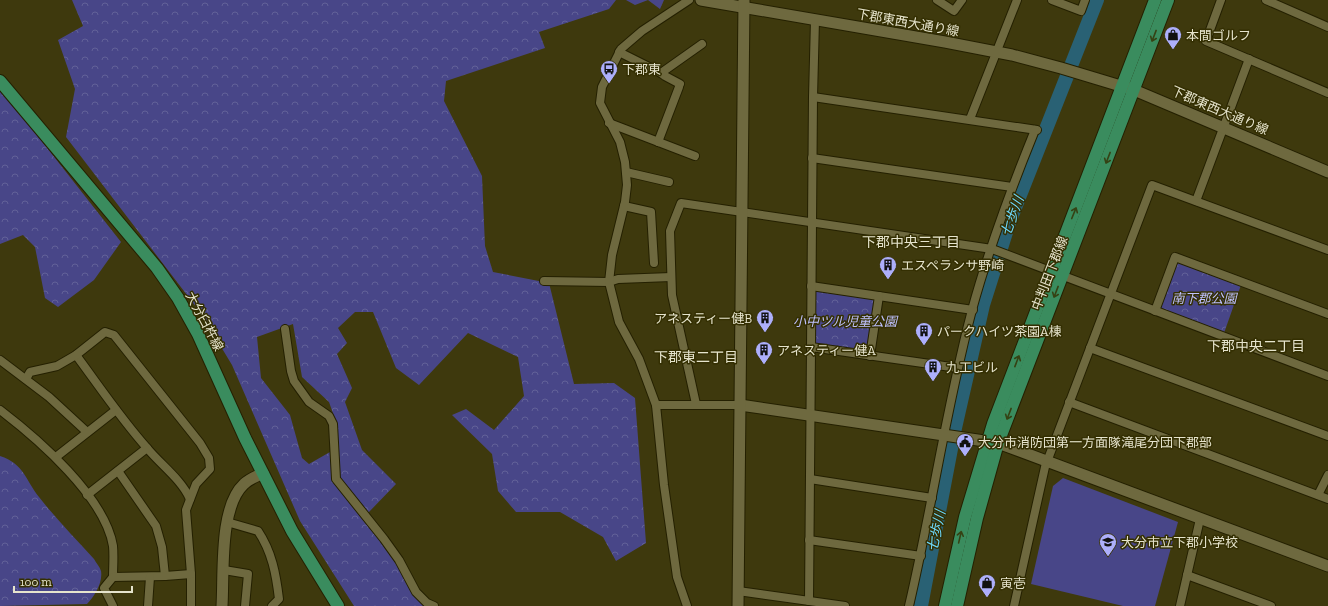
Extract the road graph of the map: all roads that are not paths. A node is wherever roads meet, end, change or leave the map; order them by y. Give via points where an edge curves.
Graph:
1 (689, 0) edge
2 (701, 0) edge
3 (937, 0) edge
4 (962, 0) edge
5 (1017, 0) edge
6 (1052, 0) edge
7 (1085, 0) edge
8 (1155, 0) edge
9 (1168, 0) edge
10 (1222, 0) edge
11 (1266, 0) edge
12 (744, 4) edge
13 (815, 20) junction
14 (1328, 26) edge
15 (702, 44) dead end
16 (619, 52) junction
17 (996, 52) junction
18 (1249, 59) junction
19 (661, 73) junction
20 (0, 81) edge
21 (1128, 88) junction
22 (1328, 93) edge
23 (812, 97) junction
24 (970, 119) junction
25 (609, 123) junction
26 (1224, 127) junction
27 (658, 142) junction
28 (695, 156) dead end
29 (812, 158) junction
30 (626, 172) junction
31 (1328, 172) edge
32 (669, 182) dead end
33 (1012, 187) junction
34 (1196, 201) junction
35 (624, 206) junction
36 (741, 212) junction
37 (812, 222) junction
38 (991, 249) junction
39 (1328, 250) edge
40 (654, 263) dead end
41 (1051, 272) junction
42 (1062, 276) junction
43 (671, 277) junction
44 (544, 281) dead end
45 (609, 282) junction
46 (811, 286) junction
47 (1110, 294) junction
48 (879, 296) junction
49 (972, 310) junction
50 (1155, 311) junction
51 (1328, 314) edge
52 (285, 329) dead end
53 (811, 347) junction
54 (1090, 348) junction
55 (76, 355) junction
56 (870, 356) junction
57 (0, 360) edge
58 (958, 368) junction
59 (1328, 376) edge
60 (26, 379) junction
61 (1069, 402) junction
62 (656, 404) junction
63 (696, 404) junction
64 (740, 405) junction
65 (0, 410) edge
66 (116, 410) junction
67 (810, 415) junction
68 (87, 432) junction
69 (945, 435) junction
70 (1328, 436) edge
71 (993, 442) junction
72 (147, 448) junction
73 (56, 457) junction
74 (1047, 462) junction
75 (118, 471) junction
76 (263, 473) junction
77 (1328, 475) edge
78 (810, 479) junction
79 (87, 495) junction
80 (1318, 495) junction
81 (932, 498) junction
82 (190, 499) junction
83 (1328, 499) edge
84 (1200, 519) junction
85 (227, 522) junction
86 (809, 540) junction
87 (921, 556) junction
88 (1328, 566) edge
89 (224, 570) junction
90 (191, 574) junction
91 (1187, 575) junction
92 (165, 576) junction
93 (113, 577) junction
94 (150, 577) junction
95 (738, 591) junction
96 (809, 601) junction
97 (824, 604) edge
98 (113, 606) edge
99 (148, 606) edge
100 (191, 606) edge
101 (222, 606) edge
102 (245, 606) edge
103 (272, 606) edge
104 (338, 606) edge
105 (434, 606) edge
106 (687, 606) edge
107 (738, 606) edge
108 (845, 606) edge
109 (909, 606) edge
110 (945, 606) edge
111 (957, 606) edge
112 (1014, 606) edge
113 (1180, 606) edge
114 (1271, 606) edge

1 - 16 street via 642,31
2 - 12 street, 下郡東西大通り線
3 - 4 street via 954,11
5 - 17 street
6 - 7 street via 1081,11
8 - 21 main road, 中判田下郡線
9 -> 21 main road, 中判田下郡線
10 - 18 street via 1206,41
11 - 14 street
12 - 13 street, 下郡東西大通り線
12 - 36 street
13 - 17 street, 下郡東西大通り線
13 - 23 street
15 - 19 street
16 - 19 street
16 - 25 street via 602,86 600,103
17 - 21 street, 下郡東西大通り線
17 - 24 street
18 - 22 street
18 - 26 street
19 - 27 street via 680,85
20 - 76 main road, 大分臼杵線 via 157,268 174,292 198,334
21 - 26 street, 下郡東西大通り線
41 -> 21 main road, 中判田下郡線
21 -> 42 main road, 中判田下郡線
23 - 24 street
23 - 29 street
24 - 33 street via 1036,130
25 - 27 street
25 - 30 street via 620,142
26 - 31 street, 下郡東西大通り線
26 - 34 street
27 - 28 street
29 - 33 street
29 - 37 street
30 - 32 street
30 - 35 street
33 - 38 street
34 - 39 street
34 - 47 street via 1152,185
35 - 40 street via 651,212
35 - 45 street via 612,255
36 - 37 street
36 - 43 street via 682,203 670,231
36 - 64 street
37 - 38 street
37 - 46 street
38 - 41 street
38 - 49 street
41 - 42 street
71 -> 41 main road, 中判田下郡線
42 - 47 street
42 -> 71 main road, 中判田下郡線
43 - 45 street via 618,279
43 - 63 street via 672,295
44 - 45 street
45 - 62 street via 619,322 638,359
46 - 48 street
46 - 53 street
47 - 50 street
47 - 54 street
48 - 49 street
48 - 56 street
49 - 58 street
50 - 51 street via 1175,257
50 - 59 street
52 - 105 street via 294,381 309,402 329,416 333,424 336,479 399,560 416,592
53 - 56 street
53 - 67 street
54 - 61 street
54 - 70 street
55 - 60 street via 57,366 30,372
55 - 66 street
55 - 82 street via 106,332 114,335 200,443 209,458 210,470 196,484
56 - 58 street
57 - 60 street
58 - 69 street
60 - 68 street via 73,417
61 - 74 street
61 - 80 street
62 - 63 street
62 - 106 street via 677,577
63 - 64 street
64 - 67 street
64 - 95 street
65 - 73 street via 30,432
66 - 68 street
66 - 72 street
67 - 69 street
67 - 78 street
68 - 73 street
69 - 71 street
69 - 81 street
71 - 74 street
110 -> 71 main road, 中判田下郡線 via 965,517
71 - 111 main road, 中判田下郡線
72 - 75 street
72 - 82 street via 186,489
73 - 79 street
74 - 84 street
74 - 112 street
75 - 79 street
75 - 92 street via 156,526 162,547
76 - 85 street via 244,483 233,498
76 - 104 main road, 大分臼杵線 via 292,531
77 - 80 street
78 - 81 street
78 - 86 street
79 - 93 street via 104,520 113,546
80 - 83 street
81 - 87 street
82 - 90 street via 186,510
84 - 88 street
84 - 91 street
85 - 89 street
85 - 103 street via 258,531 272,555 279,599
86 - 87 street
86 - 96 street
87 - 109 street
89 - 101 street
89 - 102 street via 248,574
90 - 92 street
90 - 100 street
91 - 113 street
91 - 114 street
92 - 94 street
93 - 94 street
93 - 98 street via 104,588
94 - 99 street
95 - 96 street
95 - 107 street
96 - 97 street
97 - 108 street

